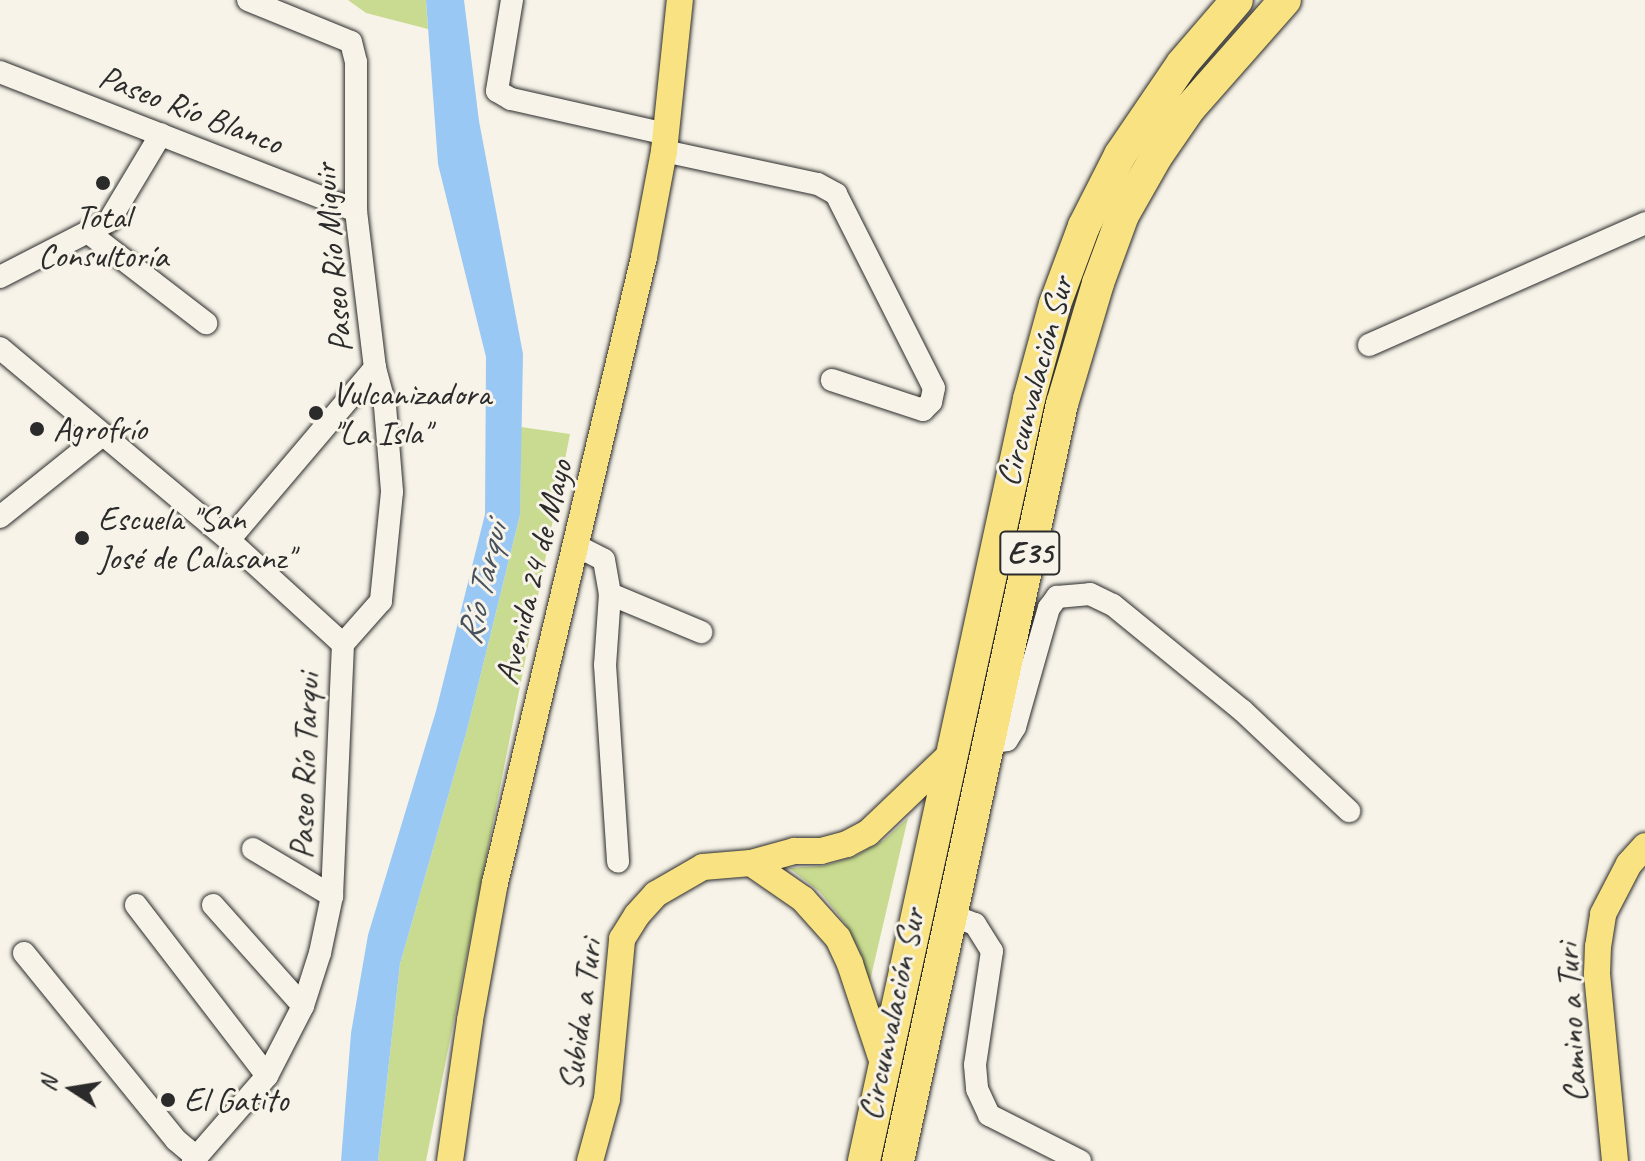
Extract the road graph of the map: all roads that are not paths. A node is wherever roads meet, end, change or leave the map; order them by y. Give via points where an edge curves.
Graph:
1 (248, 0) edge
2 (512, 0) edge
3 (680, 0) edge
4 (1237, 0) edge
5 (1285, 0) edge
6 (0, 72) edge
7 (161, 134) junction
8 (665, 143) junction
9 (356, 211) junction
10 (1645, 223) edge
11 (89, 233) junction
12 (0, 277) edge
13 (206, 323) dead end
14 (1369, 345) dead end
15 (0, 348) edge
16 (375, 368) junction
17 (832, 380) dead end
18 (101, 436) junction
19 (0, 517) edge
20 (229, 540) junction
21 (577, 546) junction
22 (610, 594) junction
23 (701, 632) dead end
24 (343, 644) junction
25 (988, 743) junction
26 (951, 754) junction
27 (1349, 811) dead end
28 (1645, 846) edge
29 (253, 849) dead end
30 (618, 862) dead end
31 (751, 863) junction
32 (332, 896) junction
33 (136, 905) dead end
34 (213, 905) dead end
35 (951, 915) junction
36 (24, 953) dead end
37 (303, 1006) junction
38 (884, 1066) junction
39 (267, 1076) junction
40 (195, 1159) edge
41 (450, 1161) edge
42 (590, 1161) edge
43 (864, 1161) edge
44 (898, 1161) edge
45 (1080, 1161) edge
46 (1615, 1161) edge

1 - 9 street, Paseo Río Miguir via 351,42 356,62
2 - 8 street via 497,91
3 - 8 main road, Avenida 24 de Mayo
4 - 26 highway, Circunvalación Sur / E35 via 1134,132 1068,267 1029,399
5 - 25 highway, Circunvalación Sur / E35 via 1189,109 1123,215 1062,404
6 - 7 street, Paseo Río Blanco
7 - 9 street, Paseo Río Blanco
7 - 11 street via 109,221
8 - 17 street via 818,184 836,194 934,388 923,410
8 - 21 main road, Avenida 24 de Mayo
9 - 16 street, Paseo Río Miguir
10 - 14 street
11 - 12 street
11 - 13 street
15 - 18 street, Paseo Río Tarqui
16 - 20 street
16 - 24 street, Paseo Río Miguir via 385,406 392,492 388,560 381,601
18 - 19 street
18 - 20 street, Paseo Río Tarqui
20 - 24 street, Paseo Río Tarqui
21 - 22 street via 604,560
21 - 41 main road, Avenida 24 de Mayo via 495,883
22 - 23 street
22 - 30 street via 605,665
24 - 32 street, Paseo Río Tarqui
25 - 27 street via 1007,740 1015,727 1049,608 1057,597 1090,594 1113,605 1243,711
25 - 35 highway, Circunvalación Sur / E35
26 - 31 main road, Subida a Turi via 868,833 821,851 794,851
26 - 38 highway, Circunvalación Sur / E35
28 - 46 main road, Camino a Turi via 1629,864 1603,914 1598,947
29 - 32 street
31 - 38 main road via 803,899 838,938
31 - 42 main road, Subida a Turi via 703,867 680,877 647,904 622,939 607,1099
32 - 37 street, Paseo Río Tarqui
33 - 39 street
34 - 37 street
35 - 44 highway, Circunvalación Sur / E35
35 - 45 street via 975,924 992,951 975,1065 977,1089 989,1115
36 - 40 street
37 - 39 street, Paseo Río Tarqui
38 - 43 highway, Circunvalación Sur / E35
39 - 40 street, Paseo Río Tarqui

